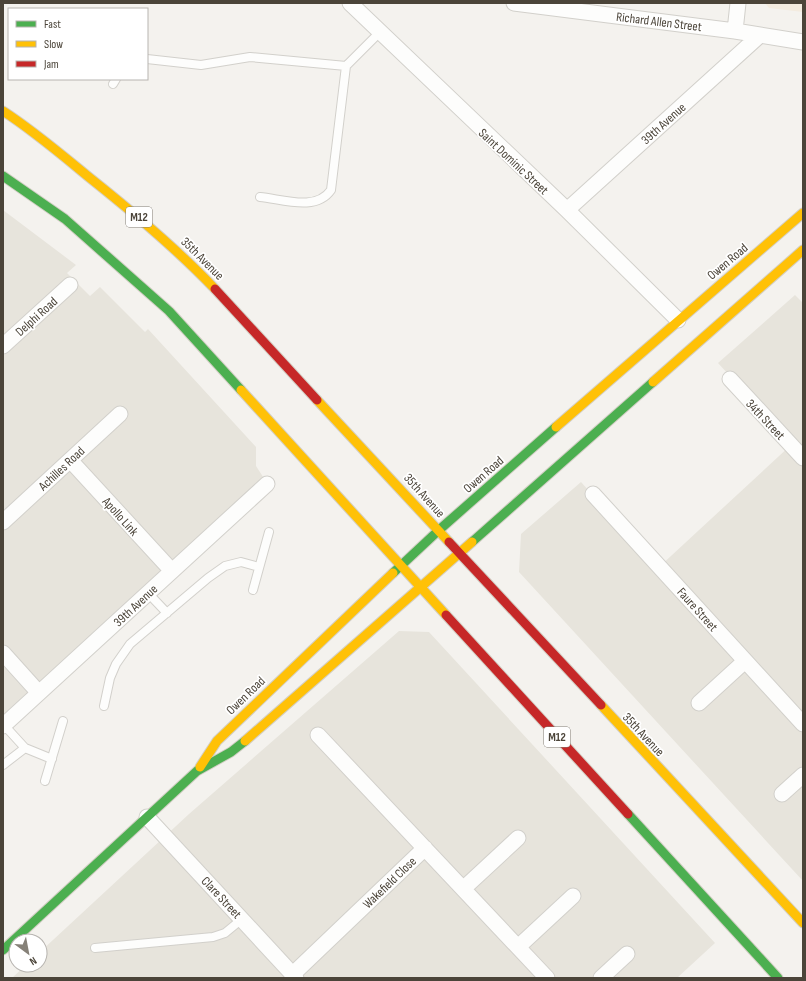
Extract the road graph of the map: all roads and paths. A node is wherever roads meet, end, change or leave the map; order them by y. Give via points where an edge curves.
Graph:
1 (350, 3) edge
2 (514, 3) edge
3 (738, 3) edge
4 (734, 31) junction
5 (380, 33) junction
6 (759, 36) junction
7 (803, 42) edge
8 (148, 59) edge
9 (346, 66) junction
10 (3, 111) edge
11 (3, 176) edge
12 (260, 197) dead end
13 (566, 210) junction
14 (803, 213) edge
15 (803, 250) edge
16 (70, 285) dead end
17 (678, 320) junction
18 (3, 346) edge
19 (730, 379) dead end
20 (120, 414) dead end
21 (803, 458) edge
22 (70, 460) junction
23 (268, 484) dead end
24 (593, 494) dead end
25 (3, 522) edge
26 (438, 530) junction
27 (269, 532) dead end
28 (459, 553) junction
29 (401, 564) junction
30 (259, 567) junction
31 (172, 571) junction
32 (421, 587) junction
33 (253, 590) dead end
34 (148, 593) junction
35 (167, 613) junction
36 (3, 653) edge
37 (745, 661) junction
38 (39, 693) junction
39 (699, 703) dead end
40 (104, 706) dead end
41 (62, 721) dead end
42 (803, 724) edge
43 (4, 726) edge
44 (318, 735) dead end
45 (25, 748) junction
46 (52, 759) junction
47 (3, 765) edge
48 (197, 771) junction
49 (803, 775) edge
50 (46, 781) dead end
51 (782, 794) dead end
52 (147, 817) junction
53 (518, 838) dead end
54 (425, 848) junction
55 (463, 889) junction
56 (573, 896) dead end
57 (242, 919) junction
58 (803, 923) edge
59 (518, 947) junction
60 (95, 948) dead end
61 (3, 950) edge
62 (627, 954) dead end
63 (295, 976) edge
64 (548, 978) edge
65 (601, 978) edge
66 (778, 978) edge

1 - 5 street, Saint Dominic Street
2 - 4 street, Richard Allen Street
3 - 4 street
4 - 6 street, Richard Allen Street
5 - 9 lane
5 - 13 street, Saint Dominic Street
6 - 7 street, Richard Allen Street
6 - 13 street, 39th Avenue
8 - 9 lane via 201,64 250,57
9 - 12 lane via 331,190 326,196 312,203
10 - 26 main road, 35th Avenue / M12 via 26,126 150,225 195,268
11 - 29 main road, M12 via 65,219 169,311
13 - 17 street, Saint Dominic Street
14 - 17 main road, Owen Road
15 - 28 main road, Owen Road
16 - 18 street, Delphi Road
17 - 26 main road, Owen Road
19 - 21 street, 34th Street
20 - 22 street, Achilles Road
22 - 25 street, Achilles Road
22 - 31 street, Apollo Link
23 - 31 street, 39th Avenue
24 - 37 street, Faure Street
26 - 28 main road, 35th Avenue / M12
26 - 29 main road, Owen Road
27 - 30 lane
28 - 32 main road, Owen Road
28 - 58 main road, 35th Avenue / M12
29 - 32 main road, M12
29 - 48 main road, Owen Road via 217,741
30 - 33 lane
30 - 35 lane via 241,562 225,566
31 - 34 street, 39th Avenue
32 - 48 main road, Owen Road via 260,729 231,752
32 - 66 main road, M12
34 - 35 lane
34 - 38 street, 39th Avenue
35 - 40 lane via 130,644 116,664
36 - 38 street
37 - 39 street
37 - 42 street, Faure Street
38 - 43 street, 39th Avenue
41 - 46 lane
43 - 45 lane
44 - 54 street, Wakefield Close
45 - 46 lane
45 - 47 lane
46 - 50 lane
48 - 52 main road, Owen Road
49 - 51 street
52 - 57 street, Clare Street
52 - 61 main road, Owen Road
53 - 55 street
54 - 55 street
54 - 63 street, Wakefield Close
55 - 59 street
56 - 59 street
57 - 60 lane via 225,933 213,937
57 - 63 street, Clare Street
59 - 64 street
62 - 65 street

